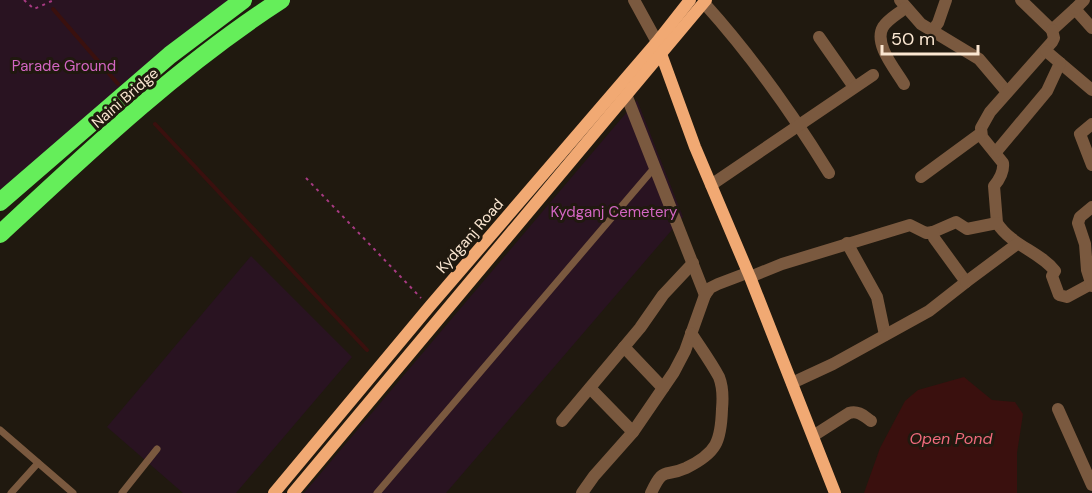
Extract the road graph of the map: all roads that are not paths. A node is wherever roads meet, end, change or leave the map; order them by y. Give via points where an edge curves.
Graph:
1 (243, 0) edge
2 (281, 0) edge
3 (634, 0) edge
4 (690, 0) edge
5 (946, 0) edge
6 (1022, 0) edge
7 (1084, 0) edge
8 (705, 2) edge
9 (902, 4) edge
10 (1074, 9) junction
11 (1092, 28) edge
12 (1052, 30) junction
13 (932, 31) junction
14 (819, 37) dead end
15 (657, 42) junction
16 (1046, 51) junction
17 (662, 55) junction
18 (1060, 63) junction
19 (873, 75) dead end
20 (904, 84) dead end
21 (854, 87) junction
22 (1092, 90) edge
23 (1007, 92) junction
24 (627, 97) junction
25 (799, 124) junction
26 (1092, 124) edge
27 (981, 133) junction
28 (996, 152) junction
29 (1092, 165) edge
30 (655, 167) junction
31 (829, 173) dead end
32 (921, 177) dead end
33 (711, 185) junction
34 (0, 202) edge
35 (1092, 207) edge
36 (997, 223) junction
37 (933, 232) junction
38 (0, 234) edge
39 (847, 243) junction
40 (1017, 244) junction
41 (693, 263) junction
42 (748, 275) junction
43 (966, 282) junction
44 (1092, 285) edge
45 (711, 289) junction
46 (691, 333) junction
47 (885, 335) junction
48 (624, 347) junction
49 (792, 383) junction
50 (590, 388) junction
51 (663, 388) junction
52 (1059, 409) dead end
53 (562, 421) dead end
54 (871, 421) dead end
55 (0, 430) edge
56 (633, 432) junction
57 (813, 436) junction
58 (157, 449) dead end
59 (38, 463) junction
60 (1092, 485) edge
61 (11, 493) edge
62 (73, 493) edge
63 (122, 493) edge
64 (274, 493) edge
65 (293, 493) edge
66 (377, 493) edge
67 (582, 493) edge
68 (651, 493) edge
69 (835, 493) edge

1 - 34 highway, Naini Bridge via 170,55
2 - 38 highway, Naini Bridge via 241,26 164,87
3 - 15 street
4 - 15 main road, Kydganj Road
5 - 13 street
6 - 12 street
7 - 10 street
8 - 17 main road, Kydganj Road
8 - 25 street via 756,63
9 - 13 street
9 - 20 street via 880,35
10 - 11 street
10 - 12 street
12 - 16 street via 1054,38
13 - 23 street via 979,59
14 - 21 street
15 - 17 main road
15 - 64 main road, Kydganj Road
16 - 18 street
16 - 23 street
17 - 24 main road, Kydganj Road
17 - 33 main road
18 - 22 street
18 - 28 street via 1047,91
19 - 21 street
21 - 25 street
23 - 27 street via 983,123
24 - 30 street
24 - 65 main road, Kydganj Road
25 - 31 street
25 - 33 street
26 - 29 street via 1080,134
27 - 28 street
27 - 32 street
28 - 36 street via 1004,167 994,186
30 - 41 street
30 - 66 lane
33 - 42 main road
35 - 44 street via 1078,223
36 - 37 street via 967,229 956,222
36 - 40 street
37 - 39 street via 910,225
37 - 43 street
39 - 42 street
39 - 47 street via 878,297
40 - 43 street
40 - 44 street via 1045,260 1055,271 1052,276 1059,295 1066,297
41 - 45 street
41 - 48 street
42 - 45 street
42 - 49 main road
43 - 47 street via 929,311
45 - 46 street
46 - 51 street
46 - 68 street via 720,378 721,433 709,453 686,468 666,472
47 - 49 street
48 - 50 street
48 - 51 street
49 - 57 main road
50 - 53 street
50 - 56 street
51 - 56 street
52 - 60 street
54 - 57 street via 854,411
55 - 59 lane
56 - 67 street
57 - 69 main road
58 - 63 lane
59 - 61 lane
59 - 62 lane

